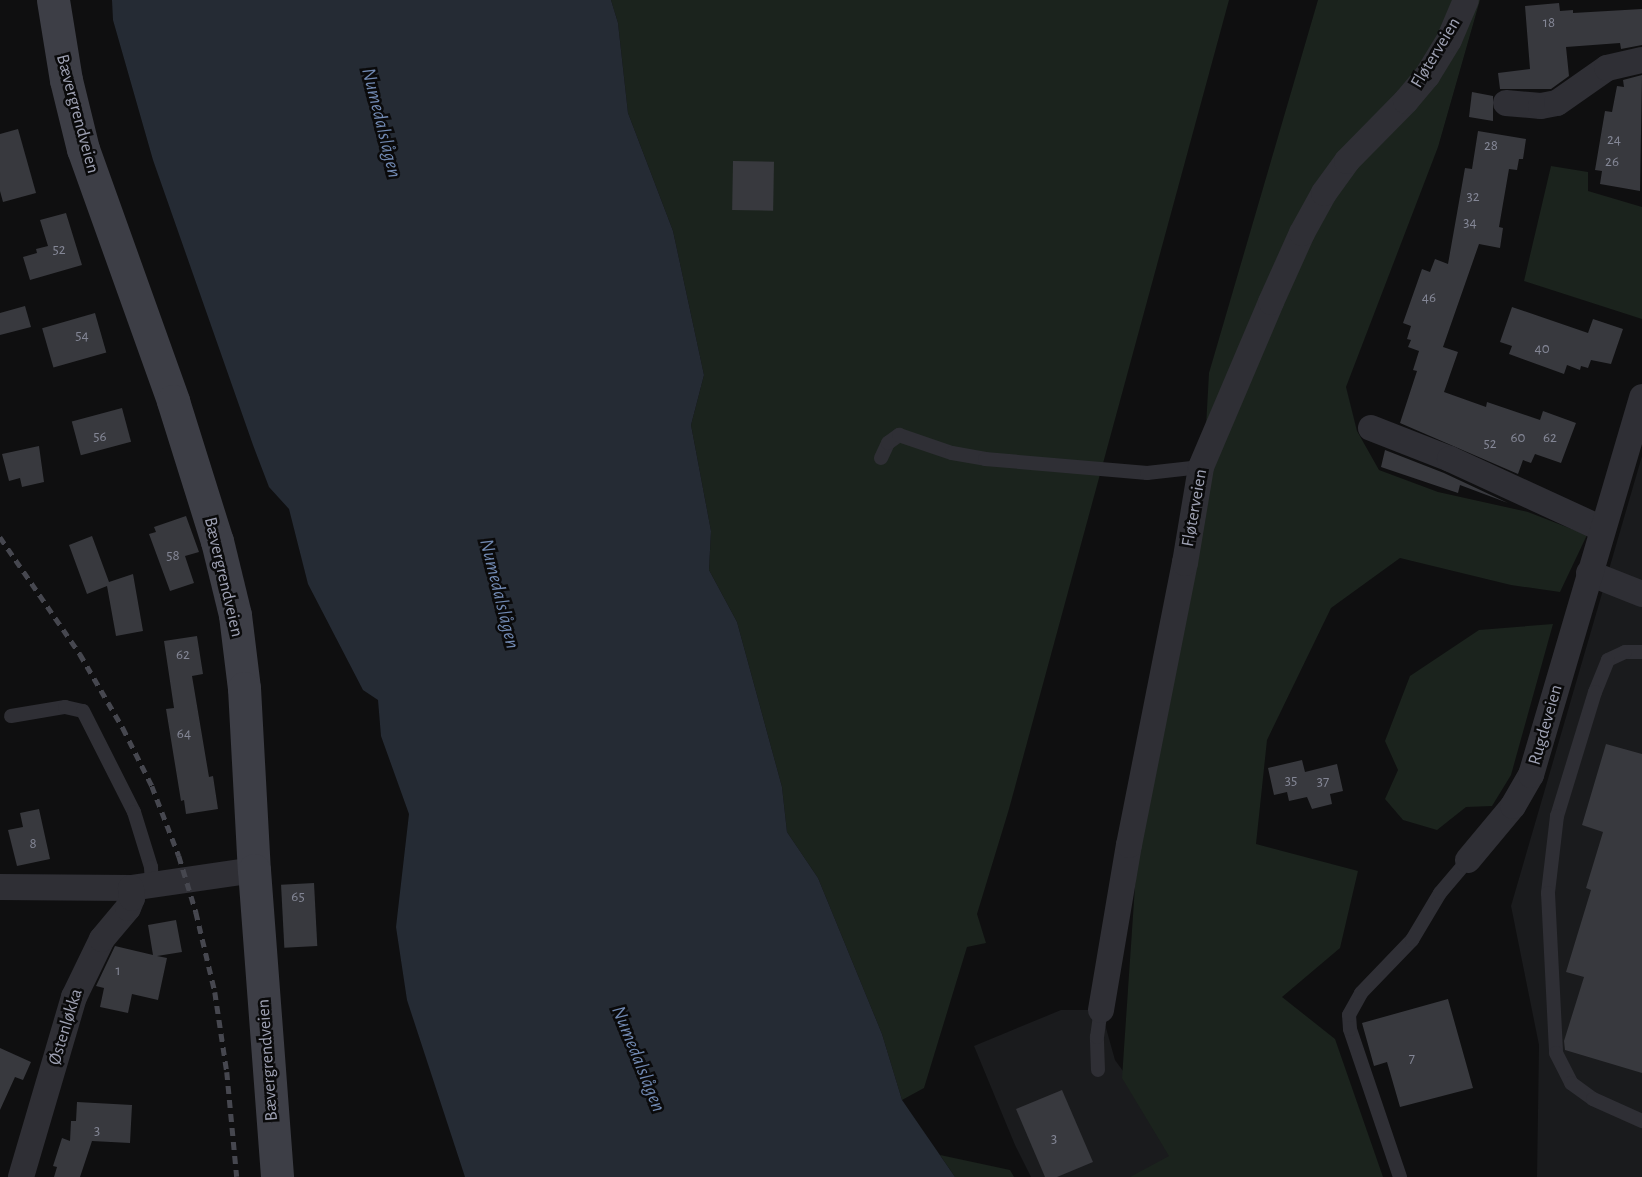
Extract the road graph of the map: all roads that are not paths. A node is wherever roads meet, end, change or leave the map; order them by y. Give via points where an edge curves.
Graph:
1 (53, 0) edge
2 (1467, 0) edge
3 (1642, 60) edge
4 (1506, 103) dead end
5 (1642, 397) edge
6 (1371, 428) dead end
7 (881, 458) dead end
8 (1201, 467) junction
9 (1602, 529) junction
10 (1589, 573) junction
11 (1642, 594) edge
12 (1642, 652) edge
13 (11, 716) dead end
14 (1468, 860) joint
15 (254, 870) junction
16 (0, 887) edge
17 (141, 887) junction
18 (1101, 1010) joint
19 (1098, 1070) dead end
20 (1642, 1121) edge
21 (21, 1177) edge
22 (277, 1177) edge
23 (1400, 1177) edge

1 - 15 main road, Bævergrendveien via 66,81 84,149 173,401 226,574 244,688
2 - 8 street, Fløterveien via 1427,76 1347,161 1318,203 1266,312
3 - 4 street via 1608,68 1557,103
5 - 9 street, Rugdeveien
6 - 9 street via 1471,468
7 - 8 lane via 888,443 899,435 952,453 985,459 1147,473
8 - 18 street, Fløterveien
9 - 10 street, Rugdeveien
10 - 11 street
10 - 14 street, Rugdeveien via 1532,775 1513,806
12 - 20 lane via 1625,652 1608,660 1595,692 1557,816 1548,893 1556,1053 1571,1083 1593,1099
13 - 17 lane, Østenløkka via 65,707 83,711 134,812 151,867
14 - 23 lane via 1440,893 1412,940 1361,993 1349,1015 1350,1029
15 - 17 street
15 - 22 main road, Bævergrendveien
16 - 17 street
17 - 21 street, Østenløkka via 102,939 78,987
18 - 19 lane

